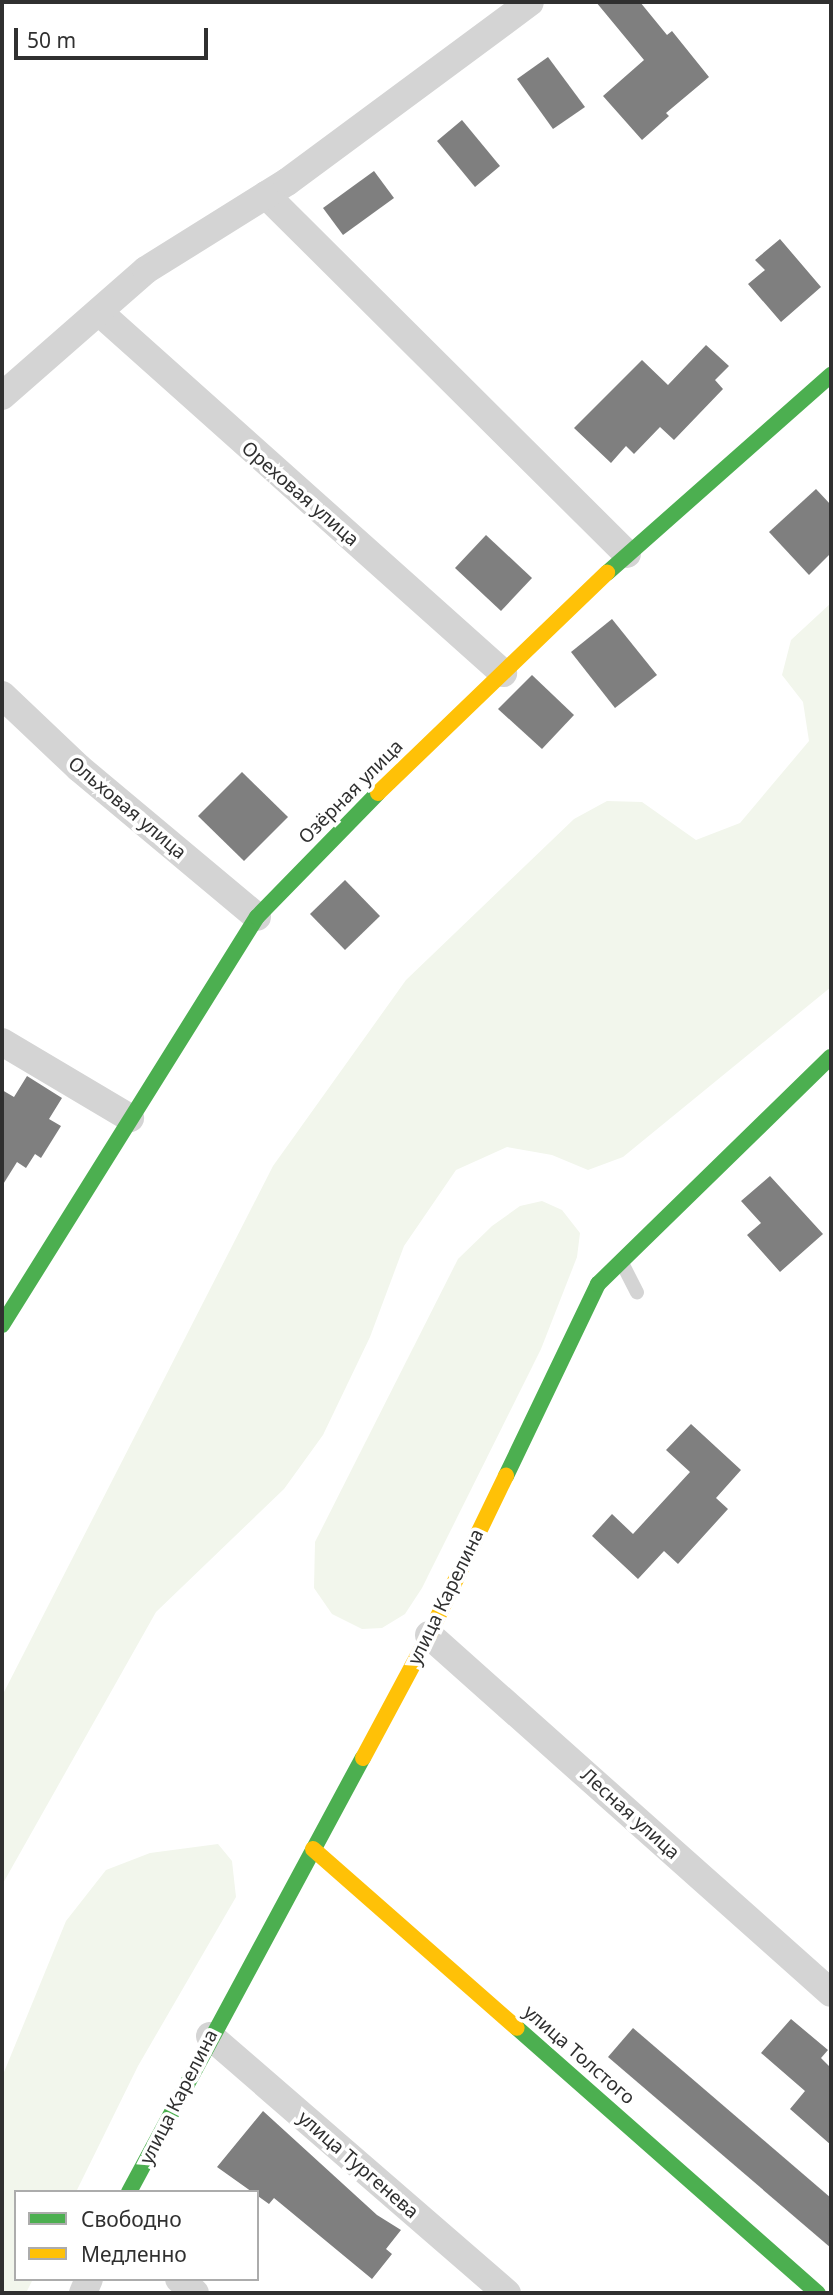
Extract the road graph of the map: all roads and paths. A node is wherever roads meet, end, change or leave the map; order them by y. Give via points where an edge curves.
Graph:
1 (530, 2) edge
2 (266, 195) junction
3 (99, 312) junction
4 (831, 375) edge
5 (2, 396) edge
6 (627, 554) junction
7 (503, 673) junction
8 (2, 695) edge
9 (257, 917) junction
10 (2, 1042) edge
11 (831, 1057) edge
12 (130, 1118) junction
13 (620, 1259) junction
14 (637, 1292) dead end
15 (2, 1325) edge
16 (429, 1635) junction
17 (313, 1849) junction
18 (831, 1993) edge
19 (210, 2036) junction
20 (131, 2190) edge
21 (181, 2281) edge
22 (195, 2293) edge
23 (507, 2293) edge
24 (818, 2293) edge

1 - 2 street
2 - 3 street via 146,270
2 - 6 street
3 - 5 street
3 - 7 street, Ореховая улица
4 - 6 street, Озёрная улица
6 - 7 street, Озёрная улица
7 - 9 street, Озёрная улица
8 - 9 street, Ольховая улица via 79,768
9 - 12 street, Озёрная улица
10 - 12 street
11 - 13 street, улица Карелина
12 - 15 street, Озёрная улица
13 - 14 lane
13 - 16 street, улица Карелина via 598,1284
16 - 17 street, улица Карелина
16 - 18 street, Лесная улица
17 - 19 street, улица Карелина
17 - 24 street, улица Толстого
19 - 20 street, улица Карелина
19 - 23 street, улица Тургенева
21 - 22 street

